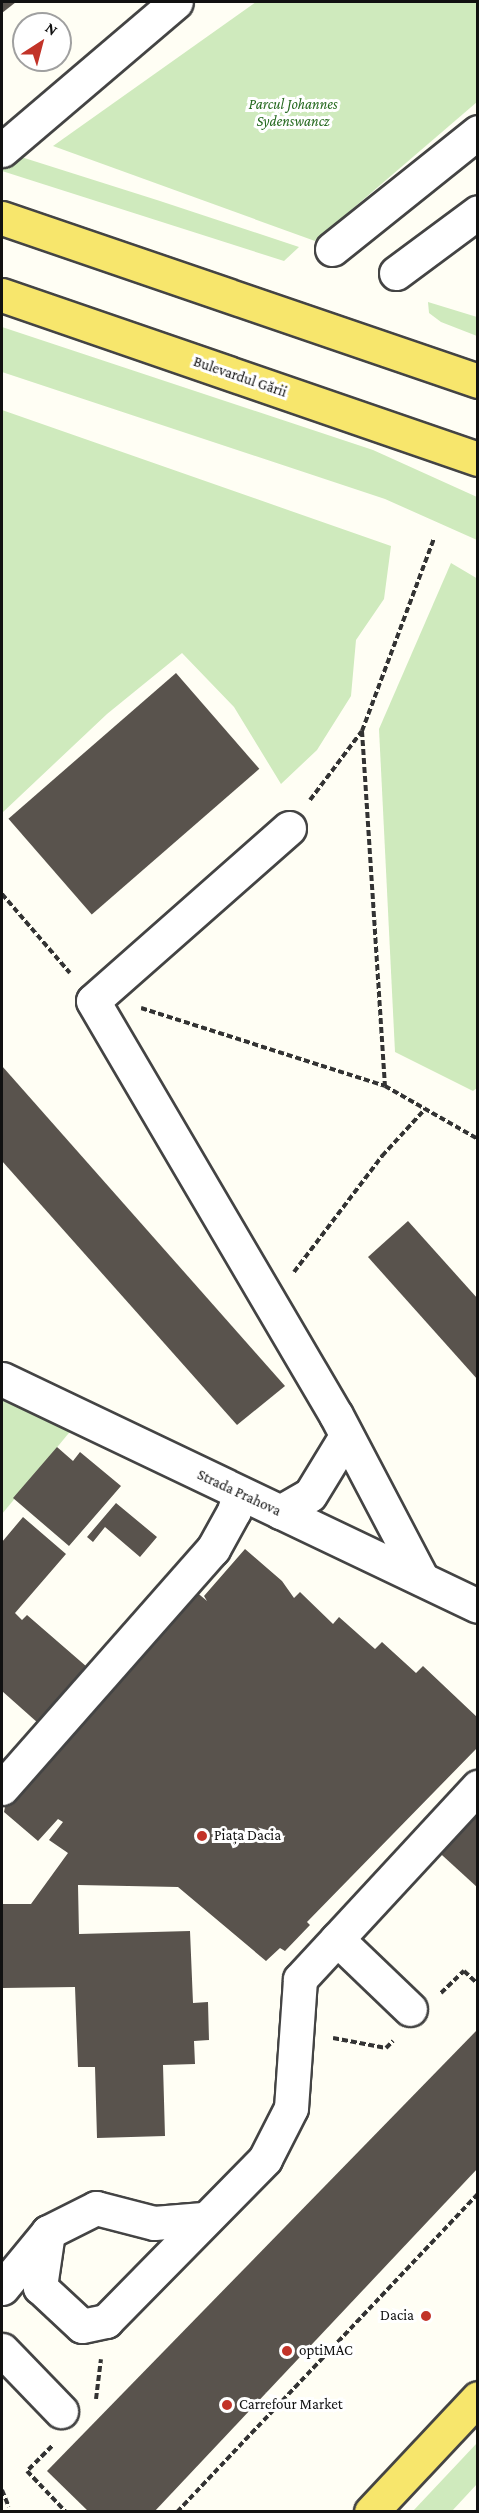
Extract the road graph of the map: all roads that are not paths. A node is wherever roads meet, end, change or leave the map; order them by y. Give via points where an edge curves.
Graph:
1 (176, 2) edge
2 (477, 132) edge
3 (2, 150) edge
4 (477, 212) edge
5 (2, 218) edge
6 (333, 249) dead end
7 (396, 273) dead end
8 (2, 295) edge
9 (477, 381) edge
10 (477, 459) edge
11 (289, 828) road end
12 (2, 1379) edge
13 (346, 1436) junction
14 (239, 1493) junction
15 (279, 1512) junction
16 (422, 1579) junction
17 (477, 1606) edge
18 (477, 1787) edge
19 (2, 1788) edge
20 (337, 1939) junction
21 (410, 2009) dead end
22 (203, 2219) junction
23 (48, 2232) junction
24 (2, 2288) edge
25 (2, 2350) edge
26 (477, 2398) edge
27 (61, 2411) dead end
28 (371, 2511) edge

1 - 3 street
2 - 6 street
4 - 7 street
5 - 9 main road
8 - 10 main road, Bulevardul Gării
11 - 13 street via 100,1013
12 - 14 street, Strada Prahova
13 - 15 street via 310,1495
13 - 16 street
14 - 15 street, Strada Prahova
14 - 19 street via 234,1511 213,1549
15 - 16 street, Strada Prahova
16 - 17 street, Strada Prahova
18 - 20 street
20 - 21 street
20 - 22 street via 300,1979 291,2108 265,2159
22 - 23 street via 154,2223 96,2208
22 - 23 street via 106,2320 82,2326 40,2287
23 - 24 street
25 - 27 street
26 - 28 main road

